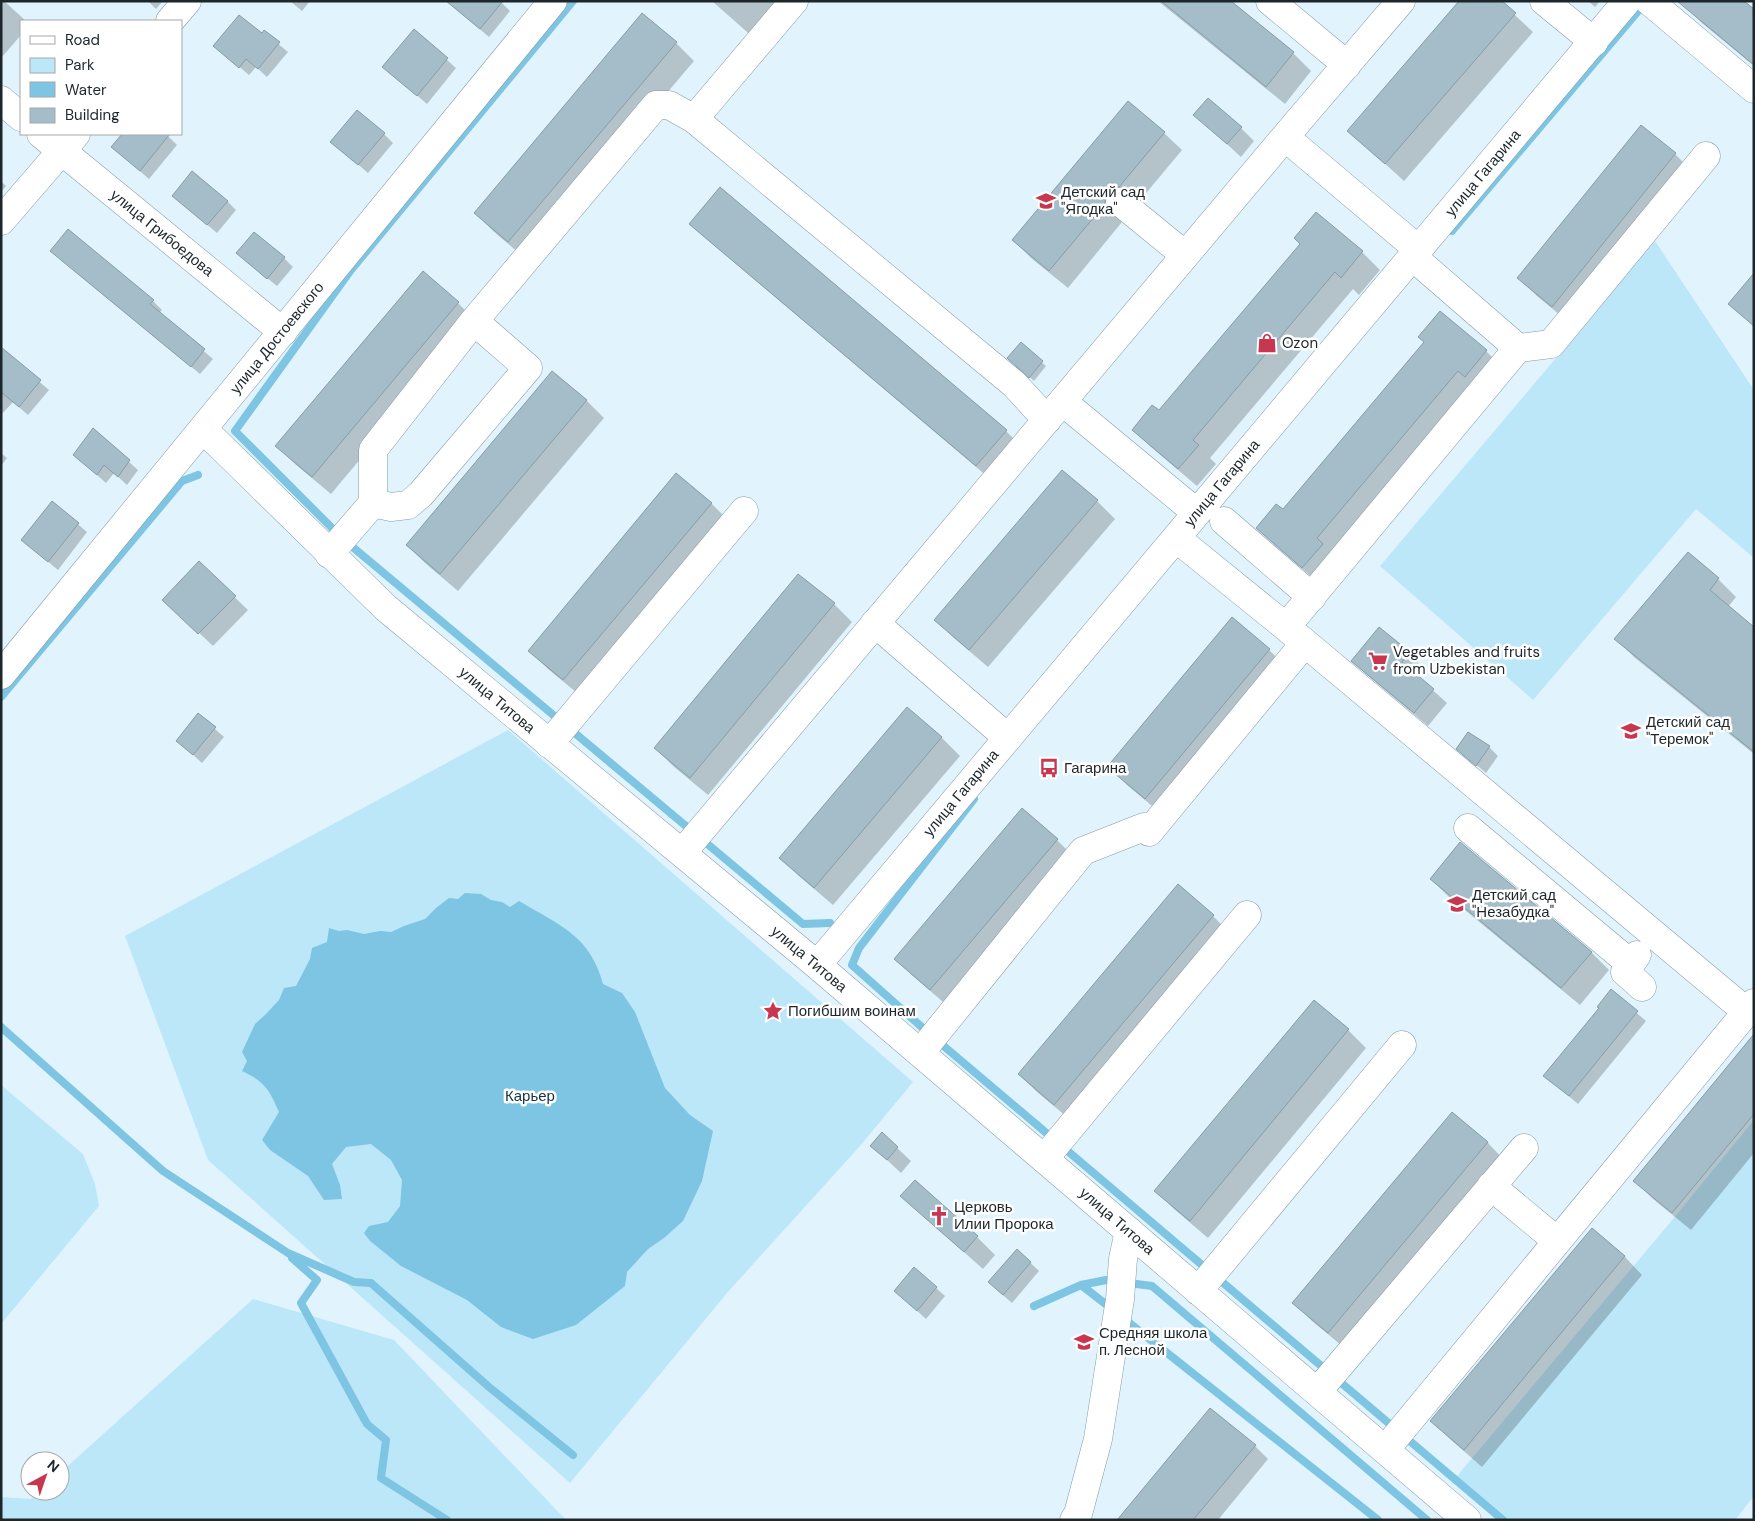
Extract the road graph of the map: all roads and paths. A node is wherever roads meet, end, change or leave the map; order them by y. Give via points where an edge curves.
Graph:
1 (187, 1) edge
2 (552, 1) edge
3 (794, 1) edge
4 (1270, 1) edge
5 (1401, 1) edge
6 (1544, 1) edge
7 (1627, 1) edge
8 (1649, 1) edge
9 (171, 20) edge
10 (1594, 42) junction
11 (1347, 66) junction
12 (1754, 89) edge
13 (1, 100) edge
14 (20, 116) edge
15 (694, 119) junction
16 (1285, 137) junction
17 (59, 139) edge
18 (1706, 156) dead end
19 (1120, 202) dead end
20 (1, 221) edge
21 (1416, 253) junction
22 (1185, 255) junction
23 (474, 321) junction
24 (283, 332) junction
25 (1518, 348) junction
26 (1055, 411) junction
27 (203, 429) junction
28 (373, 504) junction
29 (744, 511) dead end
30 (1197, 513) junction
31 (1224, 522) dead end
32 (1176, 538) junction
33 (329, 554) junction
34 (1312, 597) junction
35 (875, 624) junction
36 (1295, 636) junction
37 (1, 675) edge
38 (1008, 738) junction
39 (549, 744) junction
40 (1468, 828) dead end
41 (682, 853) junction
42 (1247, 915) dead end
43 (1653, 934) junction
44 (817, 965) junction
45 (1750, 1008) edge
46 (1402, 1045) dead end
47 (920, 1053) junction
48 (1524, 1148) dead end
49 (1044, 1159) junction
50 (1492, 1186) junction
51 (1129, 1231) junction
52 (1557, 1241) junction
53 (1198, 1291) junction
54 (1317, 1392) junction
55 (1385, 1450) junction
56 (1074, 1520) edge
57 (1467, 1520) edge

1 - 9 street
2 - 24 street, улица Достоевского
3 - 15 street
4 - 11 street
5 - 11 street
6 - 10 street
7 - 10 street, улица Гагарина
8 - 12 street
10 - 21 street, улица Гагарина
11 - 16 street
13 - 14 street
15 - 23 street via 669,106 656,104
15 - 26 street via 1014,384
16 - 21 street
16 - 22 street
17 - 20 street
17 - 24 street, улица Грибоедова
18 - 25 street via 1551,344
19 - 22 street
21 - 25 street
21 - 30 street, улица Гагарина
22 - 26 street
23 - 28 street via 373,450
23 - 28 street via 528,368 421,494 408,505
24 - 27 street, улица Достоевского
25 - 34 street
26 - 30 street
26 - 35 street
27 - 33 street, улица Титова
27 - 37 street, улица Достоевского
28 - 33 street
29 - 39 street
30 - 32 street, улица Гагарина
31 - 34 street
32 - 36 street
32 - 38 street, улица Гагарина
33 - 39 street, улица Титова via 386,608
34 - 36 street
35 - 38 street
35 - 41 street
36 - 43 street
36 - 47 street via 1146,829 1083,851
38 - 44 street, улица Гагарина
39 - 41 street, улица Титова
40 - 43 street via 1636,976
41 - 44 street, улица Титова
42 - 49 street
43 - 45 street
44 - 47 street, улица Титова
45 - 52 street
46 - 53 street
47 - 49 street, улица Титова
48 - 50 street
49 - 51 street, улица Титова
50 - 52 street
50 - 54 street
51 - 53 street, улица Титова
51 - 56 street via 1098,1439
52 - 55 street
53 - 54 street, улица Титова
54 - 55 street, улица Титова
55 - 57 street, улица Титова

